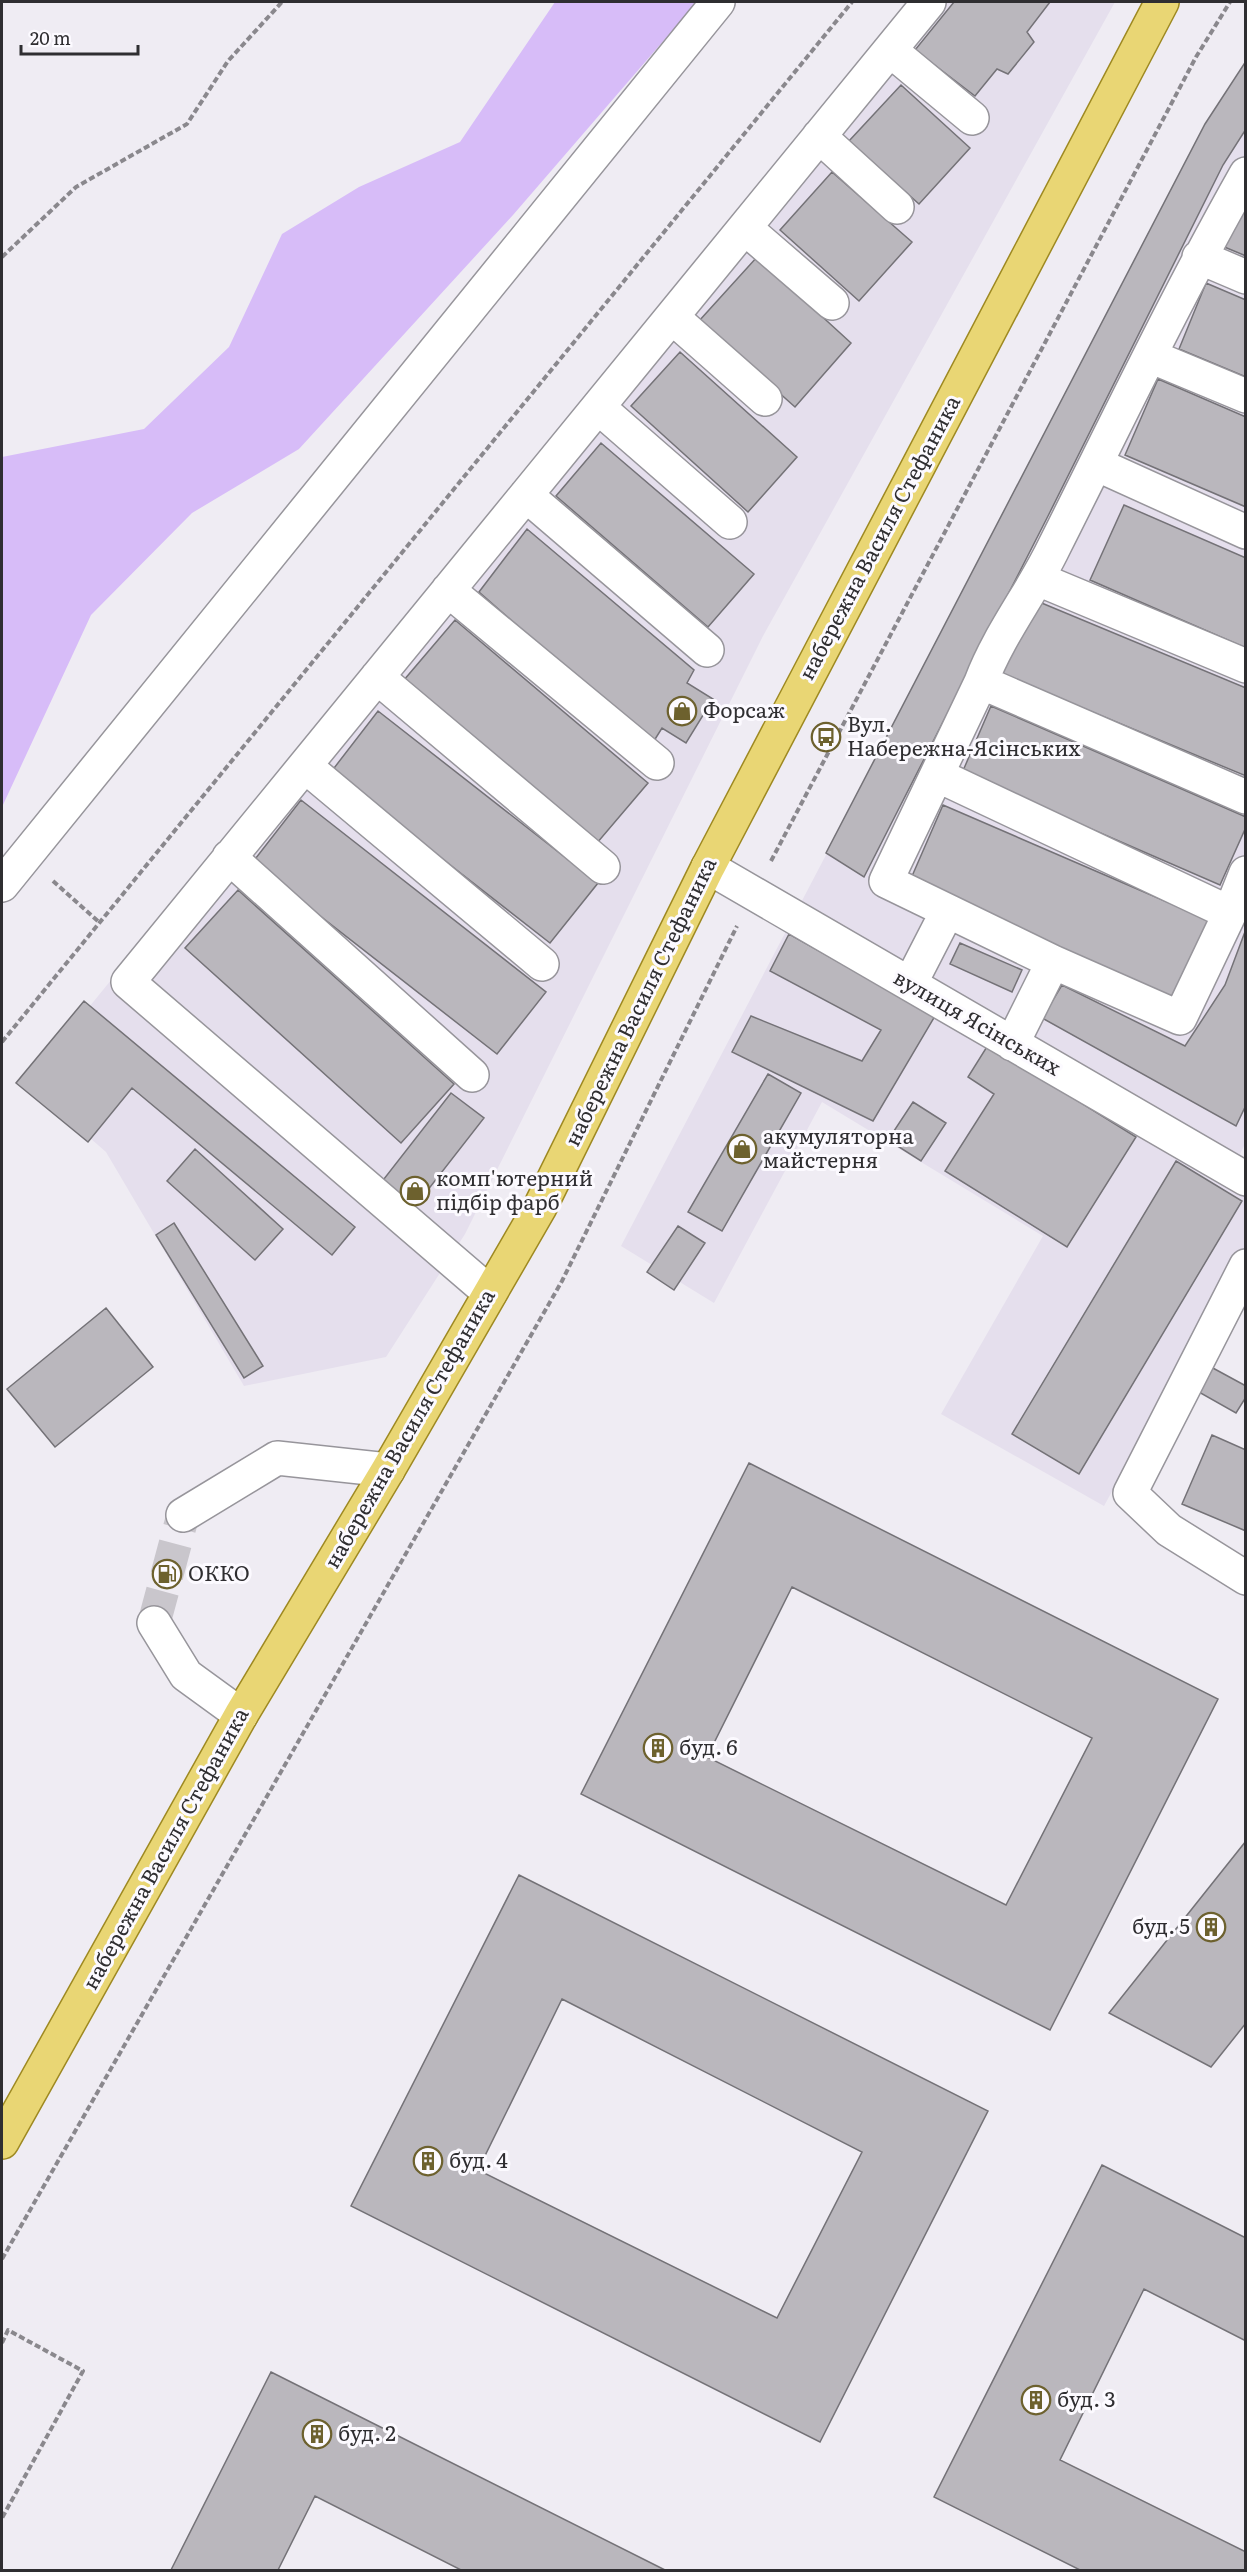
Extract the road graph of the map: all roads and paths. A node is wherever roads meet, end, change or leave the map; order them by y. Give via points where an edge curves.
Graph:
1 (282, 2) edge
2 (718, 2) edge
3 (852, 2) edge
4 (930, 2) edge
5 (1162, 2) edge
6 (1230, 2) edge
7 (890, 50) junction
8 (972, 118) dead end
9 (819, 136) junction
10 (1245, 174) edge
11 (897, 207) dead end
12 (745, 228) junction
13 (2, 257) edge
14 (1199, 257) junction
15 (1245, 277) edge
16 (832, 303) dead end
17 (672, 317) junction
18 (1150, 356) junction
19 (1245, 396) edge
20 (765, 399) dead end
21 (598, 406) junction
22 (1096, 464) junction
23 (526, 495) junction
24 (730, 522) dead end
25 (1245, 532) edge
26 (1038, 579) junction
27 (448, 590) junction
28 (707, 651) dead end
29 (1245, 666) edge
30 (377, 677) junction
31 (981, 682) junction
32 (657, 763) dead end
33 (305, 766) junction
34 (937, 775) junction
35 (1245, 797) edge
36 (230, 857) junction
37 (603, 867) dead end
38 (708, 867) junction
39 (1245, 873) edge
40 (56, 883) dead end
41 (2, 885) edge
42 (754, 893) junction
43 (947, 912) junction
44 (1230, 913) junction
45 (99, 922) junction
46 (1053, 962) junction
47 (542, 964) dead end
48 (910, 984) junction
49 (2, 1042) edge
50 (1012, 1044) junction
51 (472, 1075) dead end
52 (1244, 1175) edge
53 (1245, 1266) edge
54 (490, 1293) junction
55 (388, 1470) junction
56 (183, 1515) tunnel mouth
57 (1245, 1578) edge
58 (154, 1623) dead end
59 (241, 1715) junction
60 (2, 2142) edge
61 (2, 2259) edge
62 (2, 2343) edge
63 (2, 2518) edge

1 - 13 path via 228,62 187,124 76,187
2 - 41 street
3 - 45 path
4 - 7 street
5 - 38 main road, набережна Василя Стефаника
6 - 42 path via 1190,68
7 - 8 street
7 - 9 street
9 - 11 street
9 - 12 street
10 - 14 street
12 - 16 street
12 - 17 street
14 - 15 street
14 - 18 street
17 - 20 street
17 - 21 street
18 - 19 street
18 - 22 street
21 - 23 street
21 - 24 street
22 - 25 street
22 - 26 street
23 - 27 street
23 - 28 street
26 - 29 street
26 - 31 street via 989,660
27 - 30 street
27 - 32 street
30 - 33 street
30 - 37 street
31 - 34 street
31 - 35 street
33 - 36 street
33 - 47 street
34 - 43 street via 886,881
34 - 44 street
36 - 51 street
36 - 54 street via 128,982
38 - 42 street, вулиця Ясінських
38 - 54 main road, набережна Василя Стефаника via 540,1207
39 - 44 street
40 - 45 path
42 - 48 street, вулиця Ясінських
42 - 61 path via 562,1281
43 - 46 street
43 - 48 street
44 - 46 street via 1180,1018
45 - 49 path
46 - 50 street
48 - 50 street, вулиця Ясінських
50 - 52 street, вулиця Ясінських
53 - 57 street via 1130,1492 1169,1530
54 - 55 main road, набережна Василя Стефаника
55 - 56 street via 277,1458
55 - 59 main road, набережна Василя Стефаника
58 - 59 street via 186,1676
59 - 60 main road, набережна Василя Стефаника
62 - 63 path via 8,2330 83,2371

